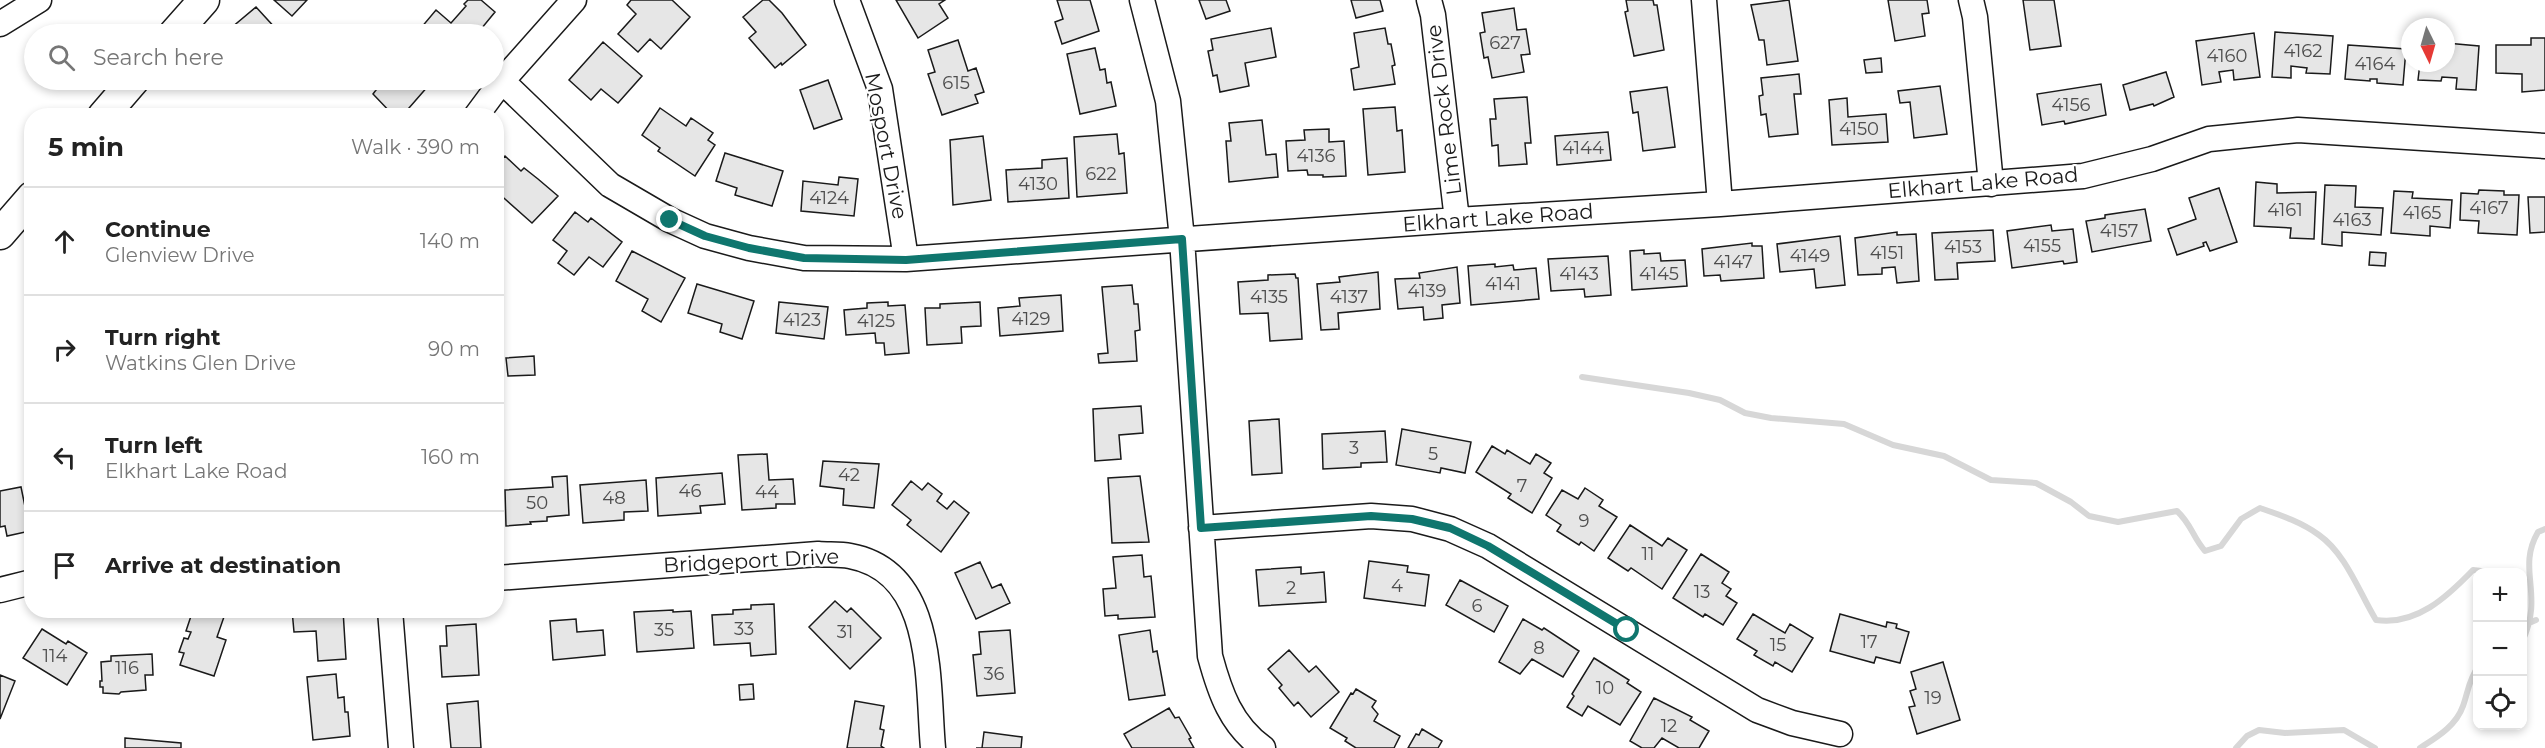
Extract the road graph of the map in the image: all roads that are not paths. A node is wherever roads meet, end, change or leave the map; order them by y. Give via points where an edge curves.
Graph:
1 (39, 0) edge
2 (204, 0) edge
3 (574, 0) edge
4 (847, 0) edge
5 (1142, 0) edge
6 (1428, 0) edge
7 (1704, 0) edge
8 (1971, 0) edge
9 (0, 24) edge
10 (183, 24) edge
11 (504, 79) edge
12 (504, 83) edge
13 (125, 90) edge
14 (495, 90) edge
15 (110, 108) edge
16 (482, 108) edge
17 (2545, 146) edge
18 (1991, 183) junction
19 (1720, 204) junction
20 (24, 206) edge
21 (1457, 220) junction
22 (0, 234) edge
23 (1182, 239) junction
24 (906, 260) junction
25 (1201, 528) junction
26 (504, 577) edge
27 (24, 584) edge
28 (0, 590) edge
29 (391, 618) edge
30 (1840, 734) dead end
31 (401, 748) edge
32 (933, 748) edge
33 (1263, 748) edge

1 - 9 street
2 - 10 main road
3 - 11 street
4 - 24 street, Mosport Drive via 880,89
5 - 23 street via 1168,101
6 - 21 street, Lime Rock Drive
7 - 19 street
8 - 18 street
12 - 24 street, Elkhart Lake Road via 610,185 705,236 804,258
13 - 15 main road
14 - 16 street
17 - 18 street, Elkhart Lake Road via 2298,130 2209,139 2152,159 2083,176
18 - 19 street, Elkhart Lake Road
19 - 21 street, Elkhart Lake Road
20 - 22 main road
21 - 23 street, Elkhart Lake Road
23 - 24 street, Elkhart Lake Road
23 - 25 street
25 - 30 street via 1371,516 1412,519 1450,528 1488,546 1757,710
25 - 33 street via 1210,656 1220,692 1231,715
26 - 32 street, Bridgeport Drive via 818,554 851,556 874,564 892,575 909,596 919,621
27 - 28 street
29 - 31 street

